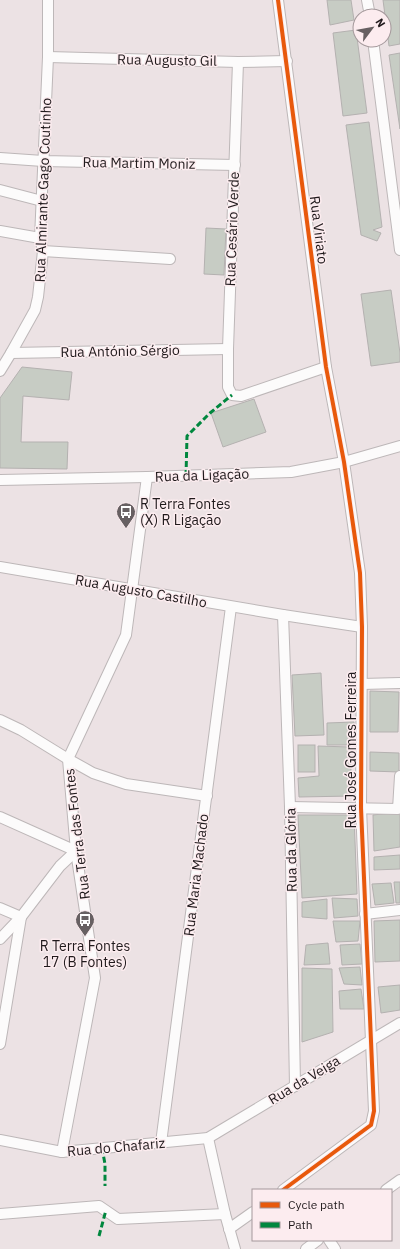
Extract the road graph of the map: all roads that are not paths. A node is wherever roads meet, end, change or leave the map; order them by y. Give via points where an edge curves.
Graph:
1 (48, 0) edge
2 (278, 0) edge
3 (374, 48) edge
4 (48, 57) junction
5 (287, 61) junction
6 (238, 62) junction
7 (0, 158) edge
8 (43, 161) junction
9 (235, 165) junction
10 (0, 190) edge
11 (42, 201) junction
12 (0, 231) edge
13 (40, 238) junction
14 (400, 250) edge
15 (43, 251) junction
16 (170, 259) dead end
17 (228, 349) junction
18 (12, 353) junction
19 (326, 367) junction
20 (0, 371) edge
21 (400, 446) edge
22 (344, 462) junction
23 (146, 477) junction
24 (0, 480) edge
25 (0, 567) edge
26 (132, 590) junction
27 (231, 606) junction
28 (283, 615) junction
29 (362, 627) junction
30 (400, 683) edge
31 (362, 684) junction
32 (0, 720) edge
33 (68, 759) junction
34 (400, 776) edge
35 (207, 796) junction
36 (290, 807) junction
37 (361, 808) junction
38 (0, 817) edge
39 (76, 851) junction
40 (0, 908) edge
41 (400, 910) edge
42 (366, 914) junction
43 (21, 917) junction
44 (0, 938) edge
45 (16, 948) junction
46 (400, 1022) edge
47 (371, 1040) junction
48 (0, 1044) edge
49 (295, 1086) junction
50 (208, 1138) junction
51 (0, 1140) edge
52 (161, 1143) junction
53 (62, 1152) junction
54 (400, 1180) edge
55 (284, 1189) edge
56 (387, 1189) edge
57 (252, 1213) edge
58 (0, 1214) edge
59 (225, 1214) junction
60 (229, 1229) junction
61 (317, 1241) edge
62 (330, 1241) edge
63 (235, 1249) edge
64 (306, 1249) edge
65 (336, 1249) edge

1 - 4 street, Rua Almirante Gago Coutinho
2 - 5 street, Rua Viriato
3 - 14 street
4 - 6 street, Rua Augusto Gil
4 - 8 street, Rua Almirante Gago Coutinho
5 - 6 street, Rua Augusto Gil
5 - 19 street, Rua Viriato
6 - 9 street, Rua Cesário Verde
7 - 8 street, Rua Martim Moniz
8 - 9 street, Rua Martim Moniz
8 - 11 street, Rua Almirante Gago Coutinho
9 - 17 street, Rua Cesário Verde
10 - 11 street
11 - 13 street, Rua Almirante Gago Coutinho
12 - 13 street
13 - 15 street, Rua Almirante Gago Coutinho
15 - 16 street
15 - 18 street, Rua Almirante Gago Coutinho via 35,310
17 - 18 street, Rua António Sérgio
17 - 19 street, Rua Cesário Verde via 228,387 232,395 241,396
18 - 20 street, Rua Almirante Gago Coutinho
19 - 22 street, Rua Viriato
21 - 22 street, Rua da Ligação
22 - 23 street, Rua da Ligação via 291,472
22 - 29 street, Rua José Gomes Ferreira via 360,573
23 - 24 street, Rua da Ligação
23 - 26 street, Rua Terra das Fontes
25 - 26 street, Rua Augusto Castilho
26 - 27 street, Rua Augusto Castilho
26 - 33 street, Rua Terra das Fontes via 126,635
27 - 28 street, Rua Augusto Castilho
27 - 35 street, Rua Maria Machado
28 - 29 street, Rua Augusto Castilho
28 - 36 street, Rua da Glória
29 - 31 street, Rua José Gomes Ferreira
30 - 31 street
31 - 37 street, Rua José Gomes Ferreira
32 - 33 street
33 - 35 street via 93,773 126,784
33 - 39 street, Rua Terra das Fontes
34 - 37 street via 398,809
35 - 52 street, Rua Maria Machado
36 - 37 street
36 - 49 street, Rua da Glória
37 - 42 street, Rua José Gomes Ferreira
38 - 39 street
39 - 43 street via 60,866
39 - 53 street, Rua Terra das Fontes via 95,978
40 - 43 street
41 - 42 street
42 - 47 street, Rua José Gomes Ferreira
43 - 44 street
43 - 45 street
44 - 45 street
45 - 48 street
46 - 47 street, Rua da Veiga
47 - 49 street, Rua da Veiga
47 - 55 street, Rua José Gomes Ferreira via 374,1111 372,1125
49 - 50 street, Rua da Veiga
50 - 52 street, Rua do Chafariz
50 - 59 street
51 - 53 street, Rua do Chafariz
52 - 53 street, Rua do Chafariz
54 - 56 street
57 - 60 street
58 - 59 street via 99,1206 118,1219
59 - 60 street
60 - 63 street
61 - 64 street
62 - 65 street

